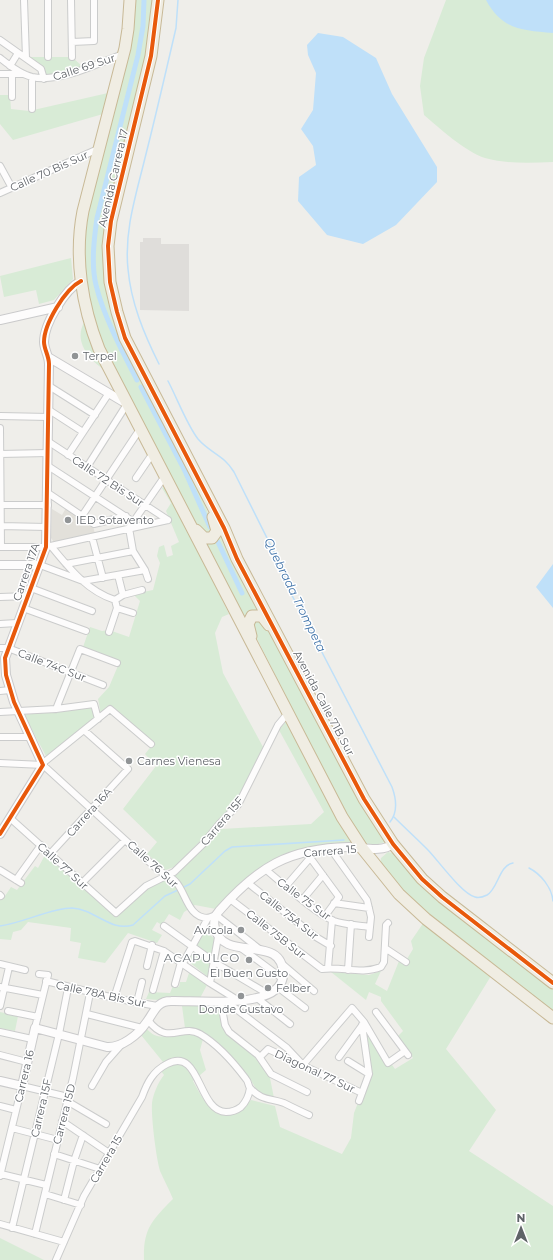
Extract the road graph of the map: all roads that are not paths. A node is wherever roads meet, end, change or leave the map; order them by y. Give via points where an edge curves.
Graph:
1 (24, 0) edge
2 (48, 0) edge
3 (71, 0) edge
4 (94, 0) edge
5 (130, 0) edge
6 (158, 0) edge
7 (0, 40) edge
8 (72, 42) junction
9 (18, 53) junction
10 (123, 54) junction
11 (48, 57) dead end
12 (72, 57) dead end
13 (0, 58) edge
14 (26, 58) junction
15 (10, 66) junction
16 (0, 74) edge
17 (12, 74) junction
18 (29, 76) junction
19 (44, 79) junction
20 (12, 97) dead end
21 (32, 109) dead end
22 (98, 148) junction
23 (0, 166) edge
24 (12, 188) junction
25 (0, 193) edge
26 (81, 281) junction
27 (58, 307) junction
28 (0, 320) edge
29 (48, 357) junction
30 (146, 378) joint
31 (48, 386) junction
32 (109, 393) junction
33 (127, 404) junction
34 (49, 413) junction
35 (95, 415) junction
36 (0, 416) edge
37 (0, 428) edge
38 (140, 430) junction
39 (83, 432) junction
40 (48, 442) junction
41 (48, 453) junction
42 (153, 453) junction
43 (1, 454) edge
44 (68, 455) junction
45 (48, 466) junction
46 (87, 467) junction
47 (165, 476) junction
48 (136, 478) dead end
49 (106, 480) junction
50 (48, 494) junction
51 (206, 496) junction
52 (95, 497) junction
53 (1, 505) edge
54 (48, 505) junction
55 (145, 505) junction
56 (183, 509) junction
57 (82, 516) junction
58 (126, 516) junction
59 (134, 522) junction
60 (1, 526) edge
61 (47, 527) junction
62 (129, 528) junction
63 (92, 537) junction
64 (49, 546) junction
65 (1, 547) edge
66 (133, 550) junction
67 (97, 558) junction
68 (66, 564) junction
69 (0, 565) edge
70 (40, 565) junction
71 (145, 570) junction
72 (118, 575) junction
73 (103, 578) junction
74 (148, 579) dead end
75 (83, 582) junction
76 (142, 590) dead end
77 (29, 592) junction
78 (123, 595) junction
79 (0, 597) edge
80 (115, 600) junction
81 (23, 608) junction
82 (117, 608) junction
83 (92, 611) dead end
84 (133, 613) dead end
85 (17, 623) junction
86 (0, 624) edge
87 (86, 631) dead end
88 (109, 632) dead end
89 (4, 648) edge
90 (286, 650) junction
91 (260, 658) junction
92 (117, 663) dead end
93 (2, 669) edge
94 (71, 671) junction
95 (102, 685) dead end
96 (10, 690) junction
97 (0, 691) edge
98 (56, 710) junction
99 (0, 712) edge
100 (17, 712) junction
101 (288, 713) junction
102 (98, 719) junction
103 (85, 730) junction
104 (0, 737) edge
105 (30, 737) junction
106 (151, 744) dead end
107 (0, 763) edge
108 (43, 764) junction
109 (92, 809) junction
110 (10, 818) junction
111 (0, 834) edge
112 (125, 840) junction
113 (393, 844) junction
114 (41, 845) junction
115 (330, 848) junction
116 (362, 848) junction
117 (50, 854) junction
118 (308, 855) junction
119 (265, 869) junction
120 (0, 870) edge
121 (323, 875) junction
122 (166, 876) junction
123 (82, 883) junction
124 (248, 883) junction
125 (286, 886) junction
126 (230, 899) junction
127 (303, 899) junction
128 (334, 903) junction
129 (370, 908) junction
130 (116, 913) joint
131 (216, 915) junction
132 (325, 916) junction
133 (208, 918) junction
134 (332, 920) junction
135 (388, 923) dead end
136 (351, 924) junction
137 (164, 926) dead end
138 (370, 927) junction
139 (218, 938) junction
140 (370, 938) dead end
141 (152, 945) junction
142 (194, 946) junction
143 (331, 946) junction
144 (240, 948) junction
145 (258, 948) junction
146 (385, 948) junction
147 (164, 951) junction
148 (182, 962) junction
149 (214, 962) junction
150 (406, 962) dead end
151 (280, 963) junction
152 (0, 964) edge
153 (146, 966) dead end
154 (9, 967) junction
155 (325, 969) junction
156 (25, 970) dead end
157 (348, 970) junction
158 (39, 974) dead end
159 (47, 978) junction
160 (283, 979) junction
161 (142, 982) dead end
162 (175, 984) dead end
163 (210, 984) junction
164 (553, 984) edge
165 (2, 988) edge
166 (68, 988) junction
167 (279, 988) junction
168 (153, 990) dead end
169 (314, 991) dead end
170 (90, 993) junction
171 (268, 994) junction
172 (43, 995) junction
173 (114, 998) junction
174 (257, 998) junction
175 (239, 1001) junction
176 (137, 1002) junction
177 (224, 1003) junction
178 (0, 1006) edge
179 (157, 1006) junction
180 (305, 1008) dead end
181 (8, 1011) dead end
182 (376, 1012) dead end
183 (87, 1014) junction
184 (38, 1018) junction
185 (553, 1018) edge
186 (148, 1020) junction
187 (290, 1024) dead end
188 (363, 1024) junction
189 (35, 1028) junction
190 (142, 1028) junction
191 (0, 1032) edge
192 (58, 1034) junction
193 (32, 1039) junction
194 (82, 1040) junction
195 (121, 1045) junction
196 (0, 1055) edge
197 (260, 1057) junction
198 (339, 1057) dead end
199 (348, 1061) dead end
200 (27, 1062) junction
201 (303, 1065) junction
202 (369, 1074) junction
203 (0, 1081) edge
204 (22, 1086) junction
205 (92, 1086) dead end
206 (250, 1088) junction
207 (45, 1092) junction
208 (307, 1092) dead end
209 (362, 1093) junction
210 (68, 1099) junction
211 (359, 1101) dead end
212 (0, 1106) edge
213 (16, 1110) junction
214 (309, 1115) dead end
215 (62, 1121) junction
216 (106, 1124) dead end
217 (12, 1128) junction
218 (35, 1134) junction
219 (83, 1135) junction
220 (58, 1140) junction
221 (109, 1153) junction
222 (3, 1154) edge
223 (54, 1154) junction
224 (74, 1161) junction
225 (100, 1169) junction
226 (0, 1175) edge
227 (24, 1180) junction
228 (46, 1186) junction
229 (45, 1194) junction
230 (64, 1200) junction
231 (81, 1205) junction
232 (0, 1224) edge
233 (12, 1228) junction
234 (35, 1234) junction
235 (64, 1242) junction
236 (56, 1260) edge

1 - 14 street
2 - 11 street
3 - 8 street
4 - 8 street via 93,42
5 - 10 highway, Avenida Carrera 17
6 - 30 highway, Avenida Carrera 17 via 151,56 114,209 108,246 110,282 117,312 125,338
7 - 9 street
8 - 12 street
9 - 14 street
9 - 15 street
10 - 19 street, Calle 69 Sur
10 - 22 highway, Avenida Carrera 17
13 - 15 street
14 - 19 street via 41,69
15 - 18 street
16 - 17 street
17 - 18 street
17 - 20 street
18 - 19 street
18 - 21 street
22 - 24 street, Calle 70 Bis Sur
22 - 26 highway, Avenida Carrera 17 via 80,228
23 - 24 street
24 - 25 street, Calle 70 Bis Sur
26 - 27 street, Carrera 17A via 67,293
26 - 33 highway, Avenida Carrera 17 via 94,336
27 - 28 street
27 - 29 street, Carrera 17A via 45,336 44,344
29 - 31 street, Carrera 17A
29 - 32 street
30 - 51 highway, Avenida Calle 71B Sur
31 - 34 street, Carrera 17A
31 - 35 street
32 - 33 street
32 - 35 street
33 - 38 highway
33 - 46 street
34 - 36 street
34 - 39 street
34 - 40 street, Carrera 17A
35 - 39 street
37 - 43 street
38 - 42 highway
38 - 49 street
39 - 44 street
40 - 41 street, Carrera 17A
40 - 44 street, Calle 72 Bis Sur
41 - 43 street
41 - 45 street, Carrera 17A
42 - 47 highway
42 - 48 street
43 - 53 street
44 - 46 street, Calle 72 Bis Sur
45 - 50 street, Carrera 17A
45 - 52 street
46 - 49 street, Calle 72 Bis Sur
47 - 55 street
47 - 56 highway
49 - 52 street
49 - 55 street, Calle 72 Bis Sur
50 - 54 street, Carrera 17A
50 - 57 street
51 - 56 highway via 217,529 212,538 206,539 201,535
51 - 90 highway, Avenida Calle 71B Sur
52 - 57 street
52 - 58 street
53 - 54 street
53 - 60 street
54 - 61 street, Carrera 17A
55 - 59 street
55 - 62 street, Calle 72 Bis Sur via 168,520
56 - 91 highway
57 - 58 street via 94,524
58 - 59 street
59 - 62 street
60 - 61 street
60 - 65 street
61 - 64 street, Carrera 17A
62 - 63 street
62 - 66 street
63 - 64 street
63 - 67 street
64 - 65 street
64 - 68 street
64 - 70 street, Carrera 17A
66 - 67 street
66 - 71 street
67 - 68 street
67 - 73 street
68 - 75 street
69 - 70 street
70 - 75 street
70 - 77 street, Carrera 17A
71 - 72 street
71 - 74 street
72 - 73 street
72 - 78 street
73 - 75 street
75 - 80 street via 99,595
76 - 78 street
77 - 79 street
77 - 81 street, Carrera 17A
77 - 83 street
78 - 80 street
80 - 82 street
81 - 85 street, Carrera 17A
81 - 87 street
82 - 84 street
82 - 88 street
85 - 86 street
85 - 89 street, Carrera 17A
89 - 93 street, Carrera 17A
89 - 94 street, Calle 74C Sur
90 - 91 highway via 265,618 254,615 249,620 248,627
90 - 113 highway, Avenida Calle 71B Sur via 364,799
91 - 101 highway
92 - 94 street via 80,649
93 - 96 street, Carrera 17A
94 - 95 street, Calle 74C Sur
94 - 98 street
96 - 97 street
96 - 100 street, Carrera 17A
98 - 100 street
98 - 102 street via 95,704
99 - 100 street
100 - 105 street, Carrera 17A
101 - 116 highway via 342,817
101 - 122 street, Carrera 15F via 278,725 238,805 203,844 174,872
102 - 103 street
102 - 106 street via 110,709
103 - 108 street
103 - 109 street, Carrera 16A via 128,769
104 - 105 street
105 - 108 street, Carrera 17A
107 - 108 street
108 - 109 street, Calle 76 Sur
108 - 110 street
109 - 112 street, Calle 76 Sur
109 - 117 street, Carrera 16A
110 - 111 street
110 - 114 street, Calle 77 Sur
112 - 122 street, Calle 76 Sur
112 - 123 street
113 - 116 street, Carrera 15 via 382,849
113 - 164 highway, Avenida Calle 71B Sur via 431,888
114 - 117 street, Calle 77 Sur
114 - 120 street via 19,882
115 - 116 street, Carrera 15
115 - 118 street, Carrera 15
115 - 129 street via 365,896
116 - 185 highway via 392,887 416,910
117 - 123 street, Calle 77 Sur
118 - 119 street, Carrera 15 via 280,859
118 - 121 street
118 - 125 street
119 - 124 street, Carrera 15
119 - 125 street, Calle 75 Sur
121 - 127 street
121 - 128 street via 339,897
122 - 130 street, Carrera 15F via 146,886
122 - 133 street, Calle 76 Sur via 176,882 197,915
123 - 130 street, Calle 77 Sur
124 - 126 street, Carrera 15
124 - 143 street, Calle 75A Sur
125 - 127 street, Calle 75 Sur
126 - 131 street, Carrera 15
126 - 155 street, Calle 75B Sur
127 - 132 street, Calle 75 Sur
128 - 129 street
128 - 132 street
129 - 138 street
131 - 133 street
131 - 139 street via 214,925
131 - 145 street
132 - 134 street, Calle 75 Sur
133 - 142 street
134 - 136 street, Calle 75 Sur
134 - 143 street
135 - 146 street
136 - 138 street, Calle 75 Sur
136 - 157 street
137 - 142 street
138 - 140 street
139 - 144 street via 223,943
139 - 149 street
141 - 147 street
141 - 153 street
141 - 173 street via 135,940 132,942
142 - 148 street
142 - 149 street
143 - 155 street
144 - 145 street
144 - 160 street
145 - 151 street via 273,954
146 - 150 street
146 - 157 street via 381,967 371,970
147 - 148 street
147 - 168 street
148 - 162 street
148 - 163 street
149 - 163 street
149 - 171 street
151 - 160 street
151 - 169 street
152 - 154 street
154 - 156 street
154 - 165 street
155 - 157 street
158 - 159 street, Calle 78A Bis Sur
159 - 166 street, Calle 78A Bis Sur
159 - 172 street, Carrera 16
160 - 167 street
161 - 176 street
163 - 175 street
165 - 172 street
165 - 178 street
166 - 170 street, Calle 78A Bis Sur
166 - 192 street, Carrera 15F
167 - 171 street
167 - 180 street
170 - 173 street, Calle 78A Bis Sur
170 - 183 street, Carrera 15D
171 - 174 street
172 - 184 street, Carrera 16
173 - 176 street, Calle 78A Bis Sur
174 - 175 street
174 - 187 street
175 - 177 street
176 - 179 street, Calle 78A Bis Sur
177 - 179 street via 171,1001
177 - 197 street via 227,1030
177 - 201 street via 287,1048
179 - 186 street
181 - 184 street
182 - 188 street via 407,1053 388,1062
183 - 190 street
183 - 194 street, Carrera 15D
184 - 189 street, Carrera 16
186 - 190 street
186 - 206 street via 154,1028 163,1033 194,1032 202,1035 231,1062 247,1080
188 - 198 street
188 - 201 street via 352,1008
188 - 202 street
189 - 192 street
189 - 193 street, Carrera 16
190 - 195 street
191 - 193 street
192 - 194 street
192 - 207 street, Carrera 15F
193 - 200 street, Carrera 16
194 - 195 street via 106,1047
194 - 210 street, Carrera 15D
195 - 205 street via 106,1062
196 - 200 street
197 - 201 street, Diagonal 77 Sur via 268,1049
197 - 208 street via 268,1071
199 - 202 street
200 - 204 street, Carrera 16
201 - 209 street, Diagonal 77 Sur
202 - 209 street
203 - 204 street
204 - 207 street
204 - 213 street, Carrera 16
206 - 214 street via 267,1100 283,1103
206 - 221 street, Carrera 15 via 248,1097 240,1107 231,1112 220,1110 209,1102 189,1065 178,1061 165,1065 149,1080 142,1097
207 - 210 street
207 - 218 street, Carrera 15F
209 - 211 street
210 - 215 street, Carrera 15D
210 - 216 street
212 - 213 street
213 - 217 street, Carrera 16
215 - 219 street
215 - 220 street, Carrera 15D
217 - 218 street
217 - 222 street, Carrera 16
218 - 220 street
218 - 227 street, Carrera 15F
219 - 221 street
219 - 224 street
220 - 223 street, Carrera 15D
221 - 225 street, Carrera 15
222 - 226 street, Carrera 16
223 - 224 street
223 - 228 street, Carrera 15D
224 - 225 street
224 - 230 street
225 - 231 street, Carrera 15
226 - 227 street
227 - 228 street
227 - 233 street, Carrera 15F
228 - 229 street, Carrera 15D
229 - 230 street
229 - 234 street, Carrera 15D
230 - 231 street
231 - 235 street, Carrera 15
232 - 233 street
233 - 234 street
234 - 235 street
235 - 236 street, Carrera 15

